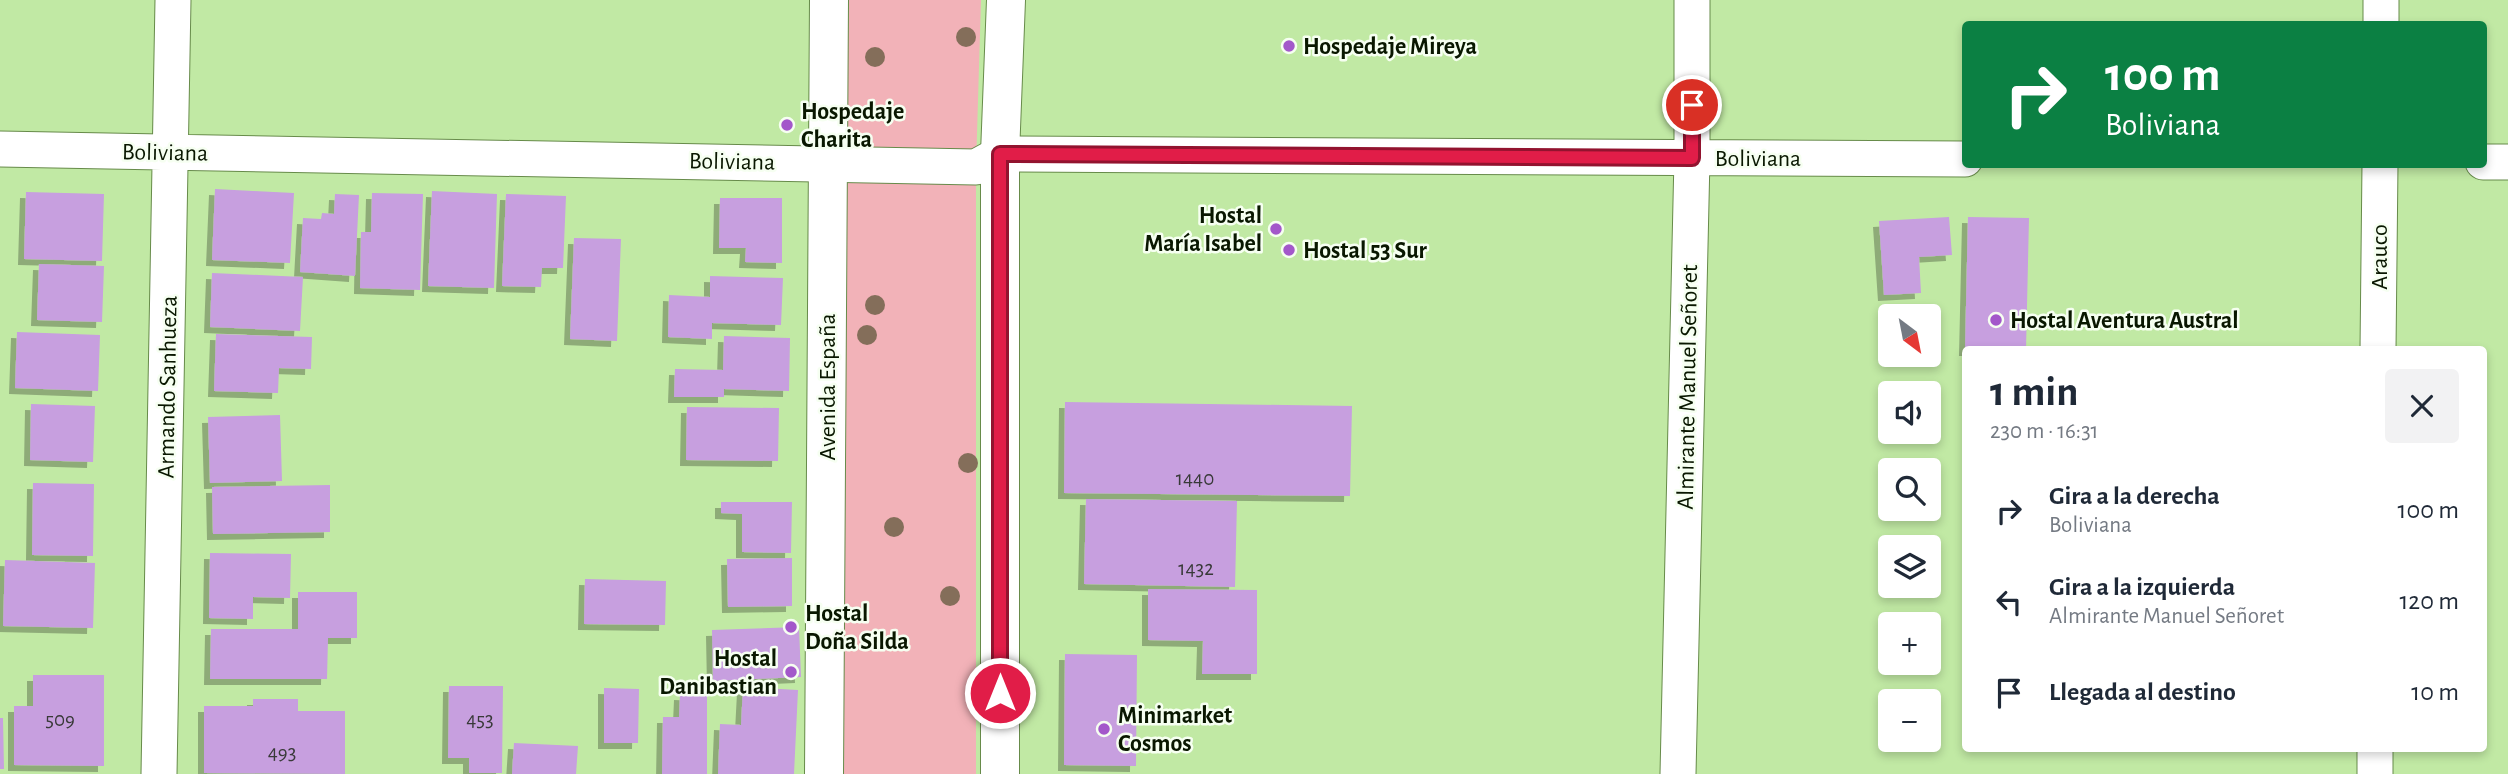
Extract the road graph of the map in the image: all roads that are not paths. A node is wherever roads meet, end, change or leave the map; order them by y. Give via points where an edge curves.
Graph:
1 (173, 0) edge
2 (830, 0) edge
3 (1006, 0) edge
4 (1692, 0) edge
5 (2381, 0) edge
6 (2381, 21) edge
7 (0, 149) edge
8 (172, 152) junction
9 (1000, 154) junction
10 (1692, 158) junction
11 (1962, 159) edge
12 (2487, 162) edge
13 (2508, 162) edge
14 (828, 163) junction
15 (2380, 168) edge
16 (2378, 346) edge
17 (2375, 752) edge
18 (159, 774) edge
19 (824, 774) edge
20 (1000, 774) edge
21 (1678, 774) edge
22 (2375, 774) edge

1 - 8 street, Armando Sanhueza
2 - 14 main road, Avenida España
3 - 9 main road
4 - 10 street, Almirante Manuel Señoret
5 - 6 street
7 - 8 street, Boliviana
8 - 14 street, Boliviana
8 - 18 street, Armando Sanhueza
9 - 10 street, Boliviana
9 - 14 street, Boliviana via 976,167
9 - 20 main road
10 - 11 street, Boliviana
10 - 21 street, Almirante Manuel Señoret
12 - 13 street
14 - 19 main road, Avenida España
15 - 16 street, Arauco
17 - 22 street

